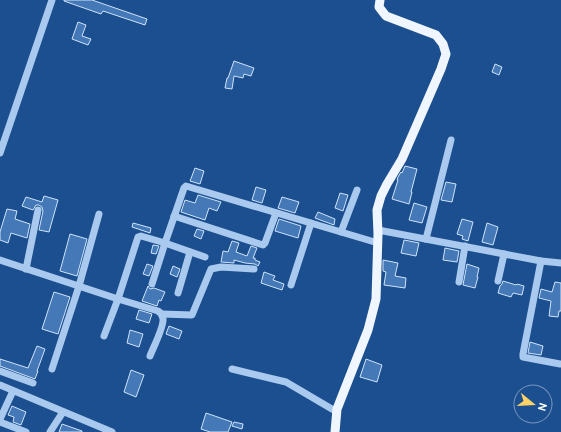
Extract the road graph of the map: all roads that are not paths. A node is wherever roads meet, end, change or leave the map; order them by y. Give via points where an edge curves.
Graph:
1 (52, 0) edge
2 (380, 0) edge
3 (450, 140) dead end
4 (0, 153) edge
5 (357, 190) dead end
6 (38, 210) dead end
7 (276, 213) junction
8 (99, 214) dead end
9 (174, 216) junction
10 (311, 223) junction
11 (378, 230) junction
12 (341, 232) junction
13 (426, 239) junction
14 (165, 243) junction
15 (378, 243) junction
16 (465, 246) junction
17 (190, 252) junction
18 (504, 254) junction
19 (205, 258) dead end
20 (0, 260) edge
21 (541, 260) junction
22 (561, 263) edge
23 (26, 269) junction
24 (254, 269) dead end
25 (498, 281) dead end
26 (459, 282) dead end
27 (152, 284) dead end
28 (291, 285) dead end
29 (79, 286) junction
30 (178, 293) dead end
31 (118, 299) junction
32 (162, 314) junction
33 (104, 336) dead end
34 (150, 356) dead end
35 (561, 364) edge
36 (52, 369) dead end
37 (232, 369) dead end
38 (0, 371) edge
39 (33, 383) dead end
40 (0, 385) edge
41 (13, 391) junction
42 (63, 412) junction
43 (336, 412) junction
44 (0, 421) edge
45 (26, 432) edge
46 (50, 432) edge
47 (112, 432) edge
48 (335, 432) edge

1 - 4 street
2 - 11 main road via 380,7 386,16 436,35 443,44 446,54 402,158 380,196 377,210
3 - 13 street
5 - 12 street
6 - 23 street
7 - 9 street via 186,186
7 - 9 street via 263,245
7 - 10 street
8 - 29 street
9 - 14 street
10 - 12 street
10 - 28 street
11 - 13 street
11 - 15 main road
12 - 15 street
13 - 16 street
14 - 17 street
14 - 27 street
14 - 31 street via 139,236
15 - 43 main road via 376,299 368,330
16 - 18 street
16 - 26 street
17 - 19 street
17 - 30 street
18 - 21 street
18 - 25 street
20 - 23 street
21 - 22 street
21 - 35 street via 523,354 524,357
23 - 29 street
24 - 32 street via 211,269 192,315
29 - 31 street
29 - 36 street
31 - 32 street
31 - 33 street
32 - 34 street via 163,325
37 - 43 street via 286,382
38 - 39 street
40 - 41 street
41 - 42 street
41 - 44 street
42 - 46 street
42 - 47 street
43 - 48 main road
44 - 45 street

